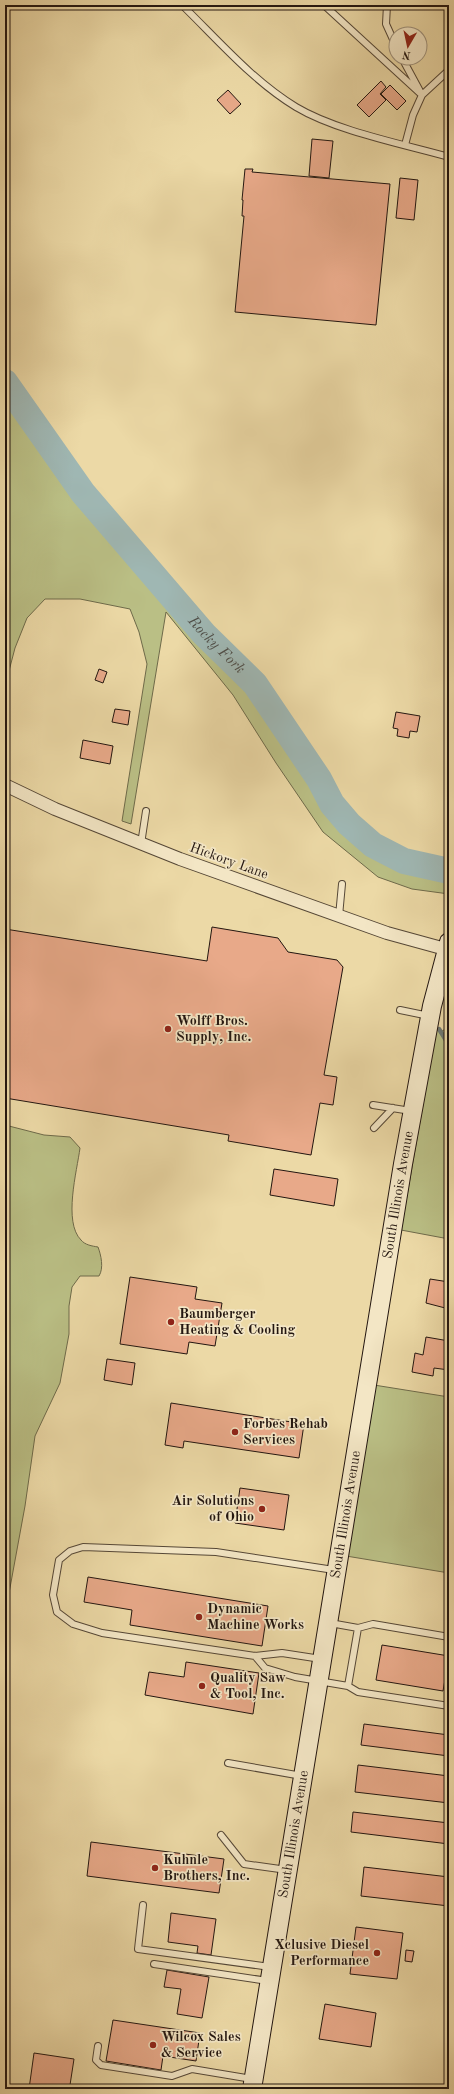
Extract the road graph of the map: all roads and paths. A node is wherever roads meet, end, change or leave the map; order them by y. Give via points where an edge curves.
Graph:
1 (182, 5) edge
2 (324, 5) edge
3 (387, 5) edge
4 (388, 28) edge
5 (406, 66) edge
6 (449, 70) edge
7 (422, 95) junction
8 (405, 145) junction
9 (449, 157) edge
10 (5, 785) edge
11 (146, 811) dead end
12 (141, 844) junction
13 (342, 884) dead end
14 (338, 916) junction
15 (448, 947) edge
16 (400, 1010) dead end
17 (430, 1017) junction
18 (373, 1105) dead end
19 (393, 1108) junction
20 (412, 1111) junction
21 (374, 1128) dead end
22 (337, 1571) junction
23 (328, 1622) junction
24 (358, 1628) junction
25 (449, 1637) edge
26 (255, 1656) junction
27 (322, 1659) junction
28 (319, 1681) junction
29 (348, 1686) junction
30 (449, 1706) edge
31 (228, 1763) dead end
32 (303, 1776) junction
33 (221, 1835) dead end
34 (288, 1870) junction
35 (143, 1905) dead end
36 (154, 1964) dead end
37 (271, 1974) junction
38 (98, 2046) dead end
39 (253, 2084) edge

1 - 8 lane via 257,77 297,108 334,124
2 - 7 lane
3 - 4 lane
5 - 7 lane
6 - 7 lane
7 - 8 lane
8 - 9 lane
10 - 12 street, Hickory Lane via 36,801
11 - 12 lane
12 - 14 street, Hickory Lane
13 - 14 lane
14 - 15 street, Hickory Lane via 413,941
15 - 17 main road, South Illinois Avenue
16 - 17 lane
17 - 20 main road, South Illinois Avenue
18 - 19 lane
19 - 20 lane
19 - 21 lane
20 - 22 main road, South Illinois Avenue
22 - 23 main road, South Illinois Avenue
22 - 26 lane via 200,1551 83,1547 70,1551 59,1560 53,1595 57,1612 73,1624 102,1633
23 - 24 lane
23 - 27 main road, South Illinois Avenue
24 - 25 lane via 373,1624
24 - 29 lane
26 - 27 lane via 282,1653
26 - 28 lane via 265,1668
27 - 28 main road, South Illinois Avenue
28 - 29 lane
28 - 32 main road, South Illinois Avenue
29 - 30 lane via 358,1692
31 - 32 lane
32 - 34 main road, South Illinois Avenue
33 - 34 lane via 244,1864
34 - 37 main road, South Illinois Avenue
35 - 37 lane via 138,1949
36 - 37 lane
37 - 39 main road, South Illinois Avenue
38 - 39 lane via 96,2060 101,2065 172,2076 192,2069

